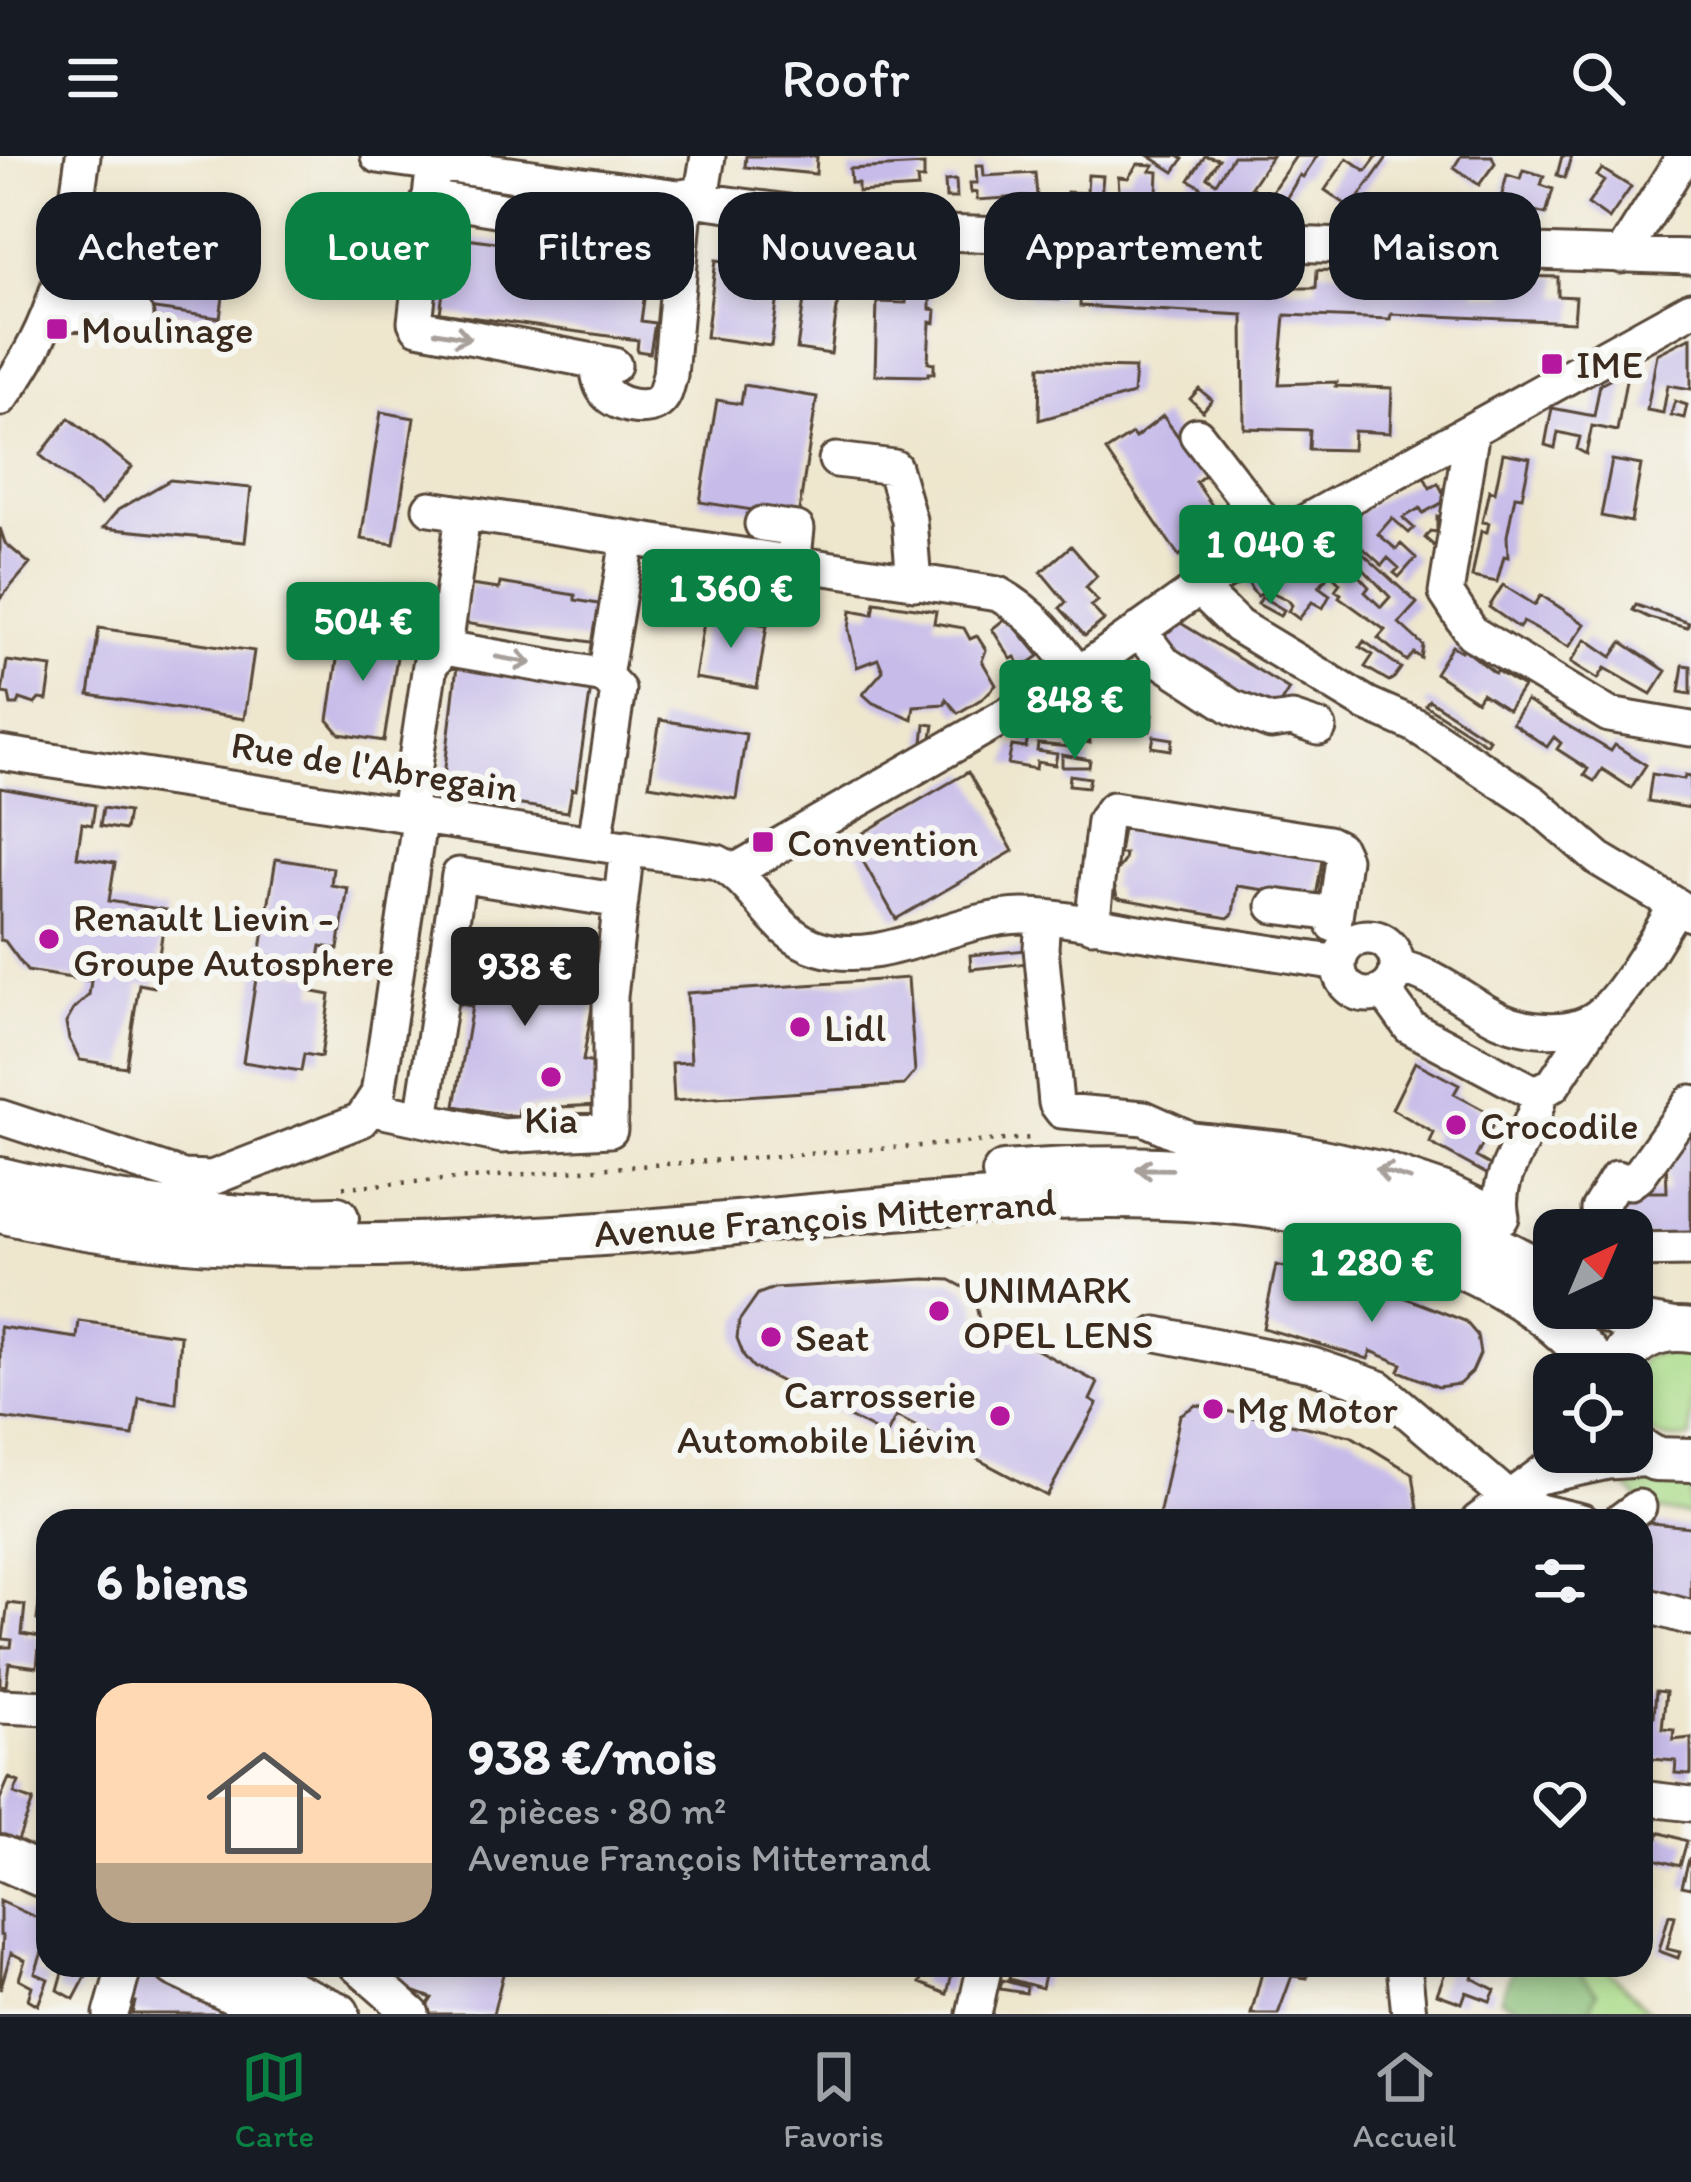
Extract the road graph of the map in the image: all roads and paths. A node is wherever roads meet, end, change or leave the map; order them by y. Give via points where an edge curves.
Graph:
1 (83, 156) edge
2 (378, 156) edge
3 (708, 156) edge
4 (1684, 156) edge
5 (434, 163) junction
6 (78, 192) edge
7 (431, 192) edge
8 (655, 192) edge
9 (694, 194) edge
10 (694, 197) edge
11 (1646, 218) junction
12 (1621, 256) junction
13 (1679, 256) edge
14 (56, 300) edge
15 (102, 300) edge
16 (418, 300) edge
17 (680, 300) edge
18 (1691, 309) edge
19 (100, 313) junction
20 (52, 314) junction
21 (136, 316) dead end
22 (2, 392) edge
23 (1472, 430) junction
24 (1198, 435) dead end
25 (836, 460) dead end
26 (762, 524) dead end
27 (1277, 539) junction
28 (628, 540) junction
29 (793, 566) junction
30 (914, 583) junction
31 (1199, 588) junction
32 (1139, 630) junction
33 (446, 648) junction
34 (1078, 674) junction
35 (605, 676) junction
36 (1318, 728) dead end
37 (1691, 729) edge
38 (0, 753) edge
39 (414, 814) junction
40 (611, 844) junction
41 (733, 872) junction
42 (621, 901) junction
43 (1274, 906) dead end
44 (1684, 910) edge
45 (1043, 916) junction
46 (1092, 925) junction
47 (1339, 963) junction
48 (397, 972) junction
49 (1391, 979) junction
50 (443, 981) junction
51 (1597, 1018) junction
52 (1553, 1028) junction
53 (1570, 1064) junction
54 (1540, 1092) junction
55 (1691, 1102) edge
56 (369, 1108) junction
57 (0, 1117) edge
58 (422, 1119) junction
59 (1037, 1138) dead end
60 (0, 1179) edge
61 (328, 1188) dead end
62 (1598, 1209) edge
63 (0, 1211) edge
64 (1502, 1216) junction
65 (1691, 1249) edge
66 (1653, 1250) edge
67 (1533, 1252) edge
68 (1533, 1268) edge
69 (1680, 1330) edge
70 (1157, 1334) dead end
71 (1585, 1353) edge
72 (1624, 1353) edge
73 (1659, 1455) edge
74 (1546, 1473) edge
75 (1542, 1476) junction
76 (1509, 1498) junction
77 (1494, 1509) edge
78 (1534, 1509) edge
79 (1653, 1607) edge
80 (1691, 1618) edge
81 (0, 1706) edge
82 (36, 1708) edge
83 (1653, 1799) edge
84 (1691, 1804) edge
85 (0, 1857) edge
86 (0, 1869) edge
87 (36, 1873) edge
88 (0, 1886) edge
89 (36, 1886) edge
90 (36, 1902) edge
91 (122, 1977) edge
92 (207, 1977) edge
93 (370, 1977) edge
94 (982, 1977) edge
95 (1405, 1977) edge
96 (250, 1994) edge
97 (111, 2014) edge
98 (338, 2014) edge
99 (412, 2014) edge
100 (974, 2014) edge
101 (1409, 2014) edge

1 - 6 street
2 - 5 street
3 - 9 street
4 - 11 street
5 - 7 street
5 - 8 street
10 - 12 street via 941,233
11 - 12 street
11 - 13 street
12 - 13 street
14 - 20 street
15 - 19 street
16 -> 17 street via 418,327 605,363 603,389 638,406 664,397
18 - 23 street
19 - 20 street
19 - 21 street
20 - 22 street
23 - 27 street
23 - 37 street via 1446,593 1472,633 1609,715
24 - 27 street
25 - 30 street via 894,467
26 - 29 street via 797,529
27 - 31 street
28 - 29 street
28 - 33 street via 447,511
28 - 35 street
29 - 30 street
30 - 34 street via 998,594 1024,608
31 - 32 street
31 - 44 street via 1238,626 1415,725 1534,803 1599,859
32 - 34 street
32 - 36 street via 1162,662 1232,707
33 -> 35 street
33 - 39 street via 430,665
34 - 41 street
35 - 40 street via 618,691
38 - 39 street, Rue de l'Abregain
39 - 40 street, Rue de l'Abregain
39 - 48 street
40 - 41 street, Rue de l'Abregain via 717,862
40 - 42 street
41 - 45 street via 791,936 836,952 882,951 955,926
42 - 50 street via 459,875
42 - 58 street via 610,996 610,1130 502,1136
43 - 46 street via 1334,920 1338,848 1113,809
44 - 51 street
45 - 46 street
64 -> 45 street via 1382,1169 1191,1138 1144,1118 1069,1114 1054,1089
46 - 47 street
47 - 49 street via 1357,993
47 - 49 street via 1353,941 1370,937 1393,949
48 - 50 street
48 - 56 street
49 - 52 street via 1419,971 1510,1024
49 - 54 street via 1410,1028
50 - 58 street
51 - 52 street
51 - 53 street
52 - 53 street
53 - 54 street
54 - 64 street via 1500,1191
55 - 62 street via 1639,1175 1617,1178
56 - 57 street via 362,1120 212,1178 183,1177
56 - 58 street
59 - 61 path
68 -> 60 main road, Avenue François Mitterrand via 1454,1228 1333,1190 1156,1168 312,1219 99,1203
63 - 71 main road, Avenue François Mitterrand via 119,1234 301,1248 1031,1200 1253,1204 1361,1227 1490,1279 1556,1322
64 - 67 main road
65 - 66 street
69 - 72 main road
70 - 76 street via 1312,1365 1380,1388
73 - 75 street
74 - 75 street
75 - 76 street
76 - 77 street
76 - 78 street
79 - 80 street
81 - 82 street
83 - 84 street
85 - 87 main road
86 - 89 street
88 - 90 main road
91 - 97 street
92 - 96 main road
93 - 99 street
94 - 100 street
95 - 101 street
96 - 98 main road

